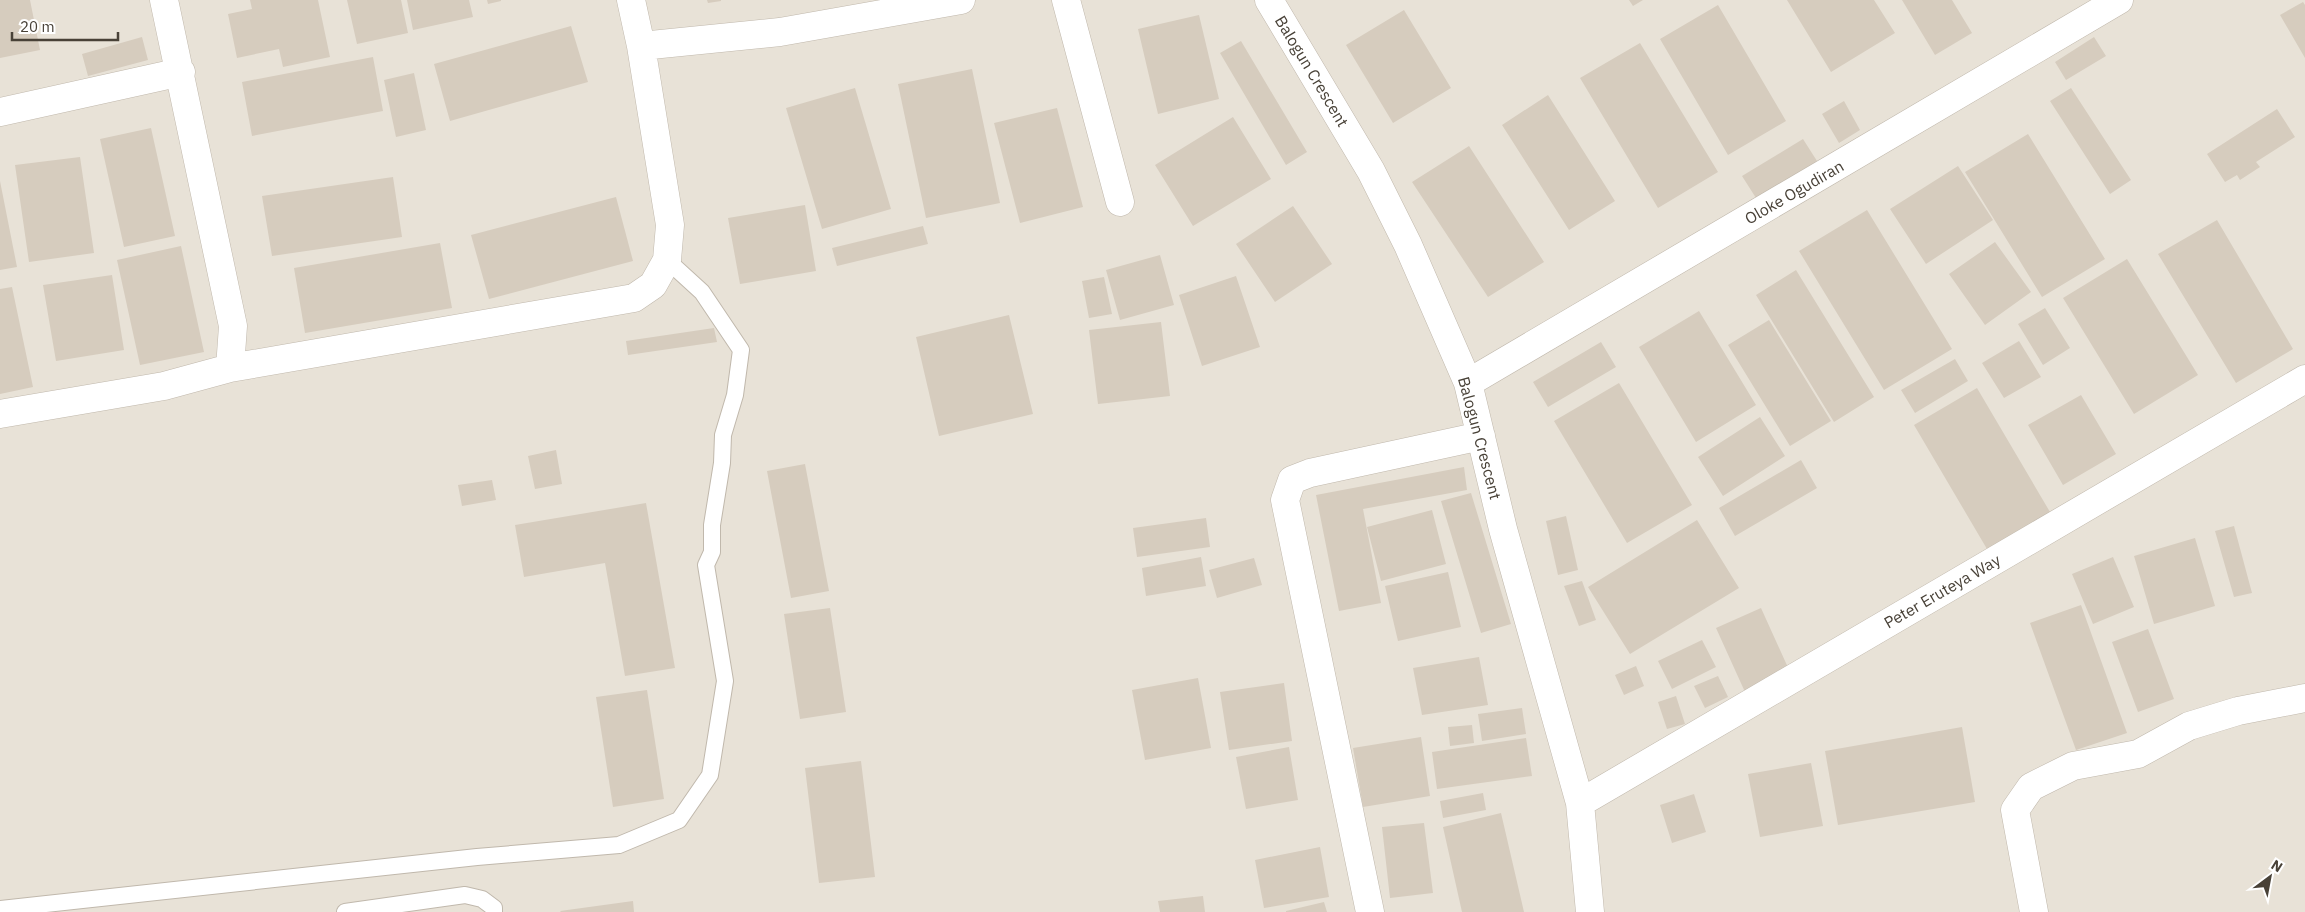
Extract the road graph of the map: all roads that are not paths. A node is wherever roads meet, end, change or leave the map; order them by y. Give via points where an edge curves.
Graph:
1 (164, 0) edge
2 (631, 0) edge
3 (961, 0) edge
4 (1066, 0) edge
5 (2119, 0) edge
6 (1272, 1) edge
7 (641, 46) junction
8 (181, 72) junction
9 (0, 112) edge
10 (1120, 202) dead end
11 (667, 260) junction
12 (230, 368) junction
13 (2305, 379) edge
14 (1468, 383) junction
15 (0, 414) edge
16 (1481, 436) junction
17 (2305, 698) edge
18 (1580, 803) junction
19 (0, 909) edge
20 (345, 912) edge
21 (494, 912) edge
22 (1370, 912) edge
23 (1590, 912) edge
24 (2034, 912) edge

1 - 8 street
2 - 7 street
3 - 7 street via 788,31
4 - 10 street
5 - 14 street, Oloke Ogudiran
6 - 14 street, Balogun Crescent via 1371,171 1408,245
7 - 11 street via 670,225
8 - 9 street
8 - 12 street via 233,326
11 - 12 street via 653,285 634,298
11 - 19 lane via 702,292 742,350 735,396 723,435 712,525 712,552 706,565 725,681 710,775 679,820 620,845 468,858
12 - 15 street via 164,386
13 - 18 street, Peter Eruteya Way
14 - 16 street, Balogun Crescent
16 - 18 street, Balogun Crescent via 1529,625
16 - 22 street via 1310,473 1292,480 1285,500
17 - 24 street via 2238,711 2189,726 2138,754 2074,766 2031,787 2015,810
18 - 23 street, Balogun Crescent
20 - 21 lane via 465,895 482,899 494,908

